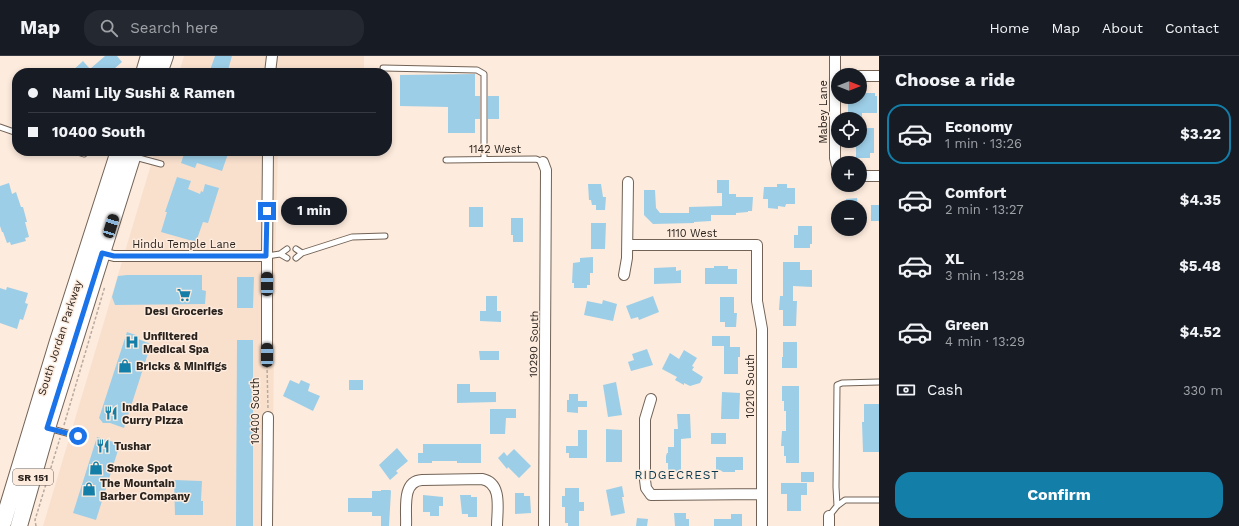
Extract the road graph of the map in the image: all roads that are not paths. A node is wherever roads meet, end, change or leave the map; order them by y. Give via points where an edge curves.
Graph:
1 (149, 56) edge
2 (165, 56) edge
3 (272, 56) edge
4 (835, 56) edge
5 (145, 68) edge
6 (161, 68) edge
7 (271, 68) edge
8 (392, 68) edge
9 (836, 68) edge
10 (867, 76) edge
11 (879, 76) edge
12 (835, 104) edge
13 (0, 127) edge
14 (12, 131) edge
15 (125, 156) edge
16 (125, 156) edge
17 (138, 156) edge
18 (268, 156) edge
19 (834, 156) edge
20 (484, 159) junction
21 (446, 160) dead end
22 (543, 162) joint
23 (161, 164) dead end
24 (867, 176) edge
25 (879, 176) edge
26 (628, 182) dead end
27 (385, 236) dead end
28 (628, 246) junction
29 (757, 246) joint
30 (296, 249) dead end
31 (287, 250) dead end
32 (102, 253) junction
33 (302, 253) junction
34 (280, 254) junction
35 (266, 256) junction
36 (287, 258) dead end
37 (296, 258) dead end
38 (624, 275) dead end
39 (65, 343) junction
40 (267, 355) road end
41 (879, 382) edge
42 (651, 399) dead end
43 (268, 417) road end
44 (55, 430) junction
45 (78, 436) dead end
46 (762, 494) junction
47 (879, 500) edge
48 (837, 506) junction
49 (829, 516) joint
50 (2, 526) edge
51 (19, 526) edge
52 (266, 526) edge
53 (406, 526) edge
54 (497, 526) edge
55 (544, 526) edge
56 (762, 526) edge
57 (829, 526) edge

1 - 5 main road
2 - 6 main road
3 - 7 street
4 - 9 street, Mabey Lane
8 - 20 lane via 477,70 484,74
10 - 11 street
12 - 19 street, Mabey Lane
13 - 14 lane
15 - 32 main road, South Jordan Parkway / SR 151
16 - 39 main road, South Jordan Parkway / SR 151
17 - 23 lane
18 - 35 street
20 - 21 lane, 1142 West
20 - 22 lane, 1142 West via 536,159
22 - 55 street, 10290 South via 546,170 547,248
24 - 25 street
26 - 28 street
27 - 33 lane via 352,237
28 - 29 street, 1110 West
28 - 38 street
29 - 46 street, 10210 South via 757,301 762,329
30 - 33 lane
31 - 34 lane
32 - 35 street, Hindu Temple Lane via 114,256
32 - 39 main road, South Jordan Parkway / SR 151
33 - 37 lane
34 - 35 lane
34 - 36 lane
35 - 40 street
39 - 44 main road, South Jordan Parkway / SR 151
39 - 50 main road, South Jordan Parkway / SR 151
41 - 48 lane via 836,385
42 - 46 street via 645,419 645,480 646,488 651,495
43 - 52 street, 10400 South
44 - 45 lane
44 - 51 main road, South Jordan Parkway / SR 151
46 - 56 street, 10210 South
47 - 48 lane via 846,500
48 - 49 lane
49 - 57 street
53 - 54 street via 409,487 418,480 486,480 496,491

